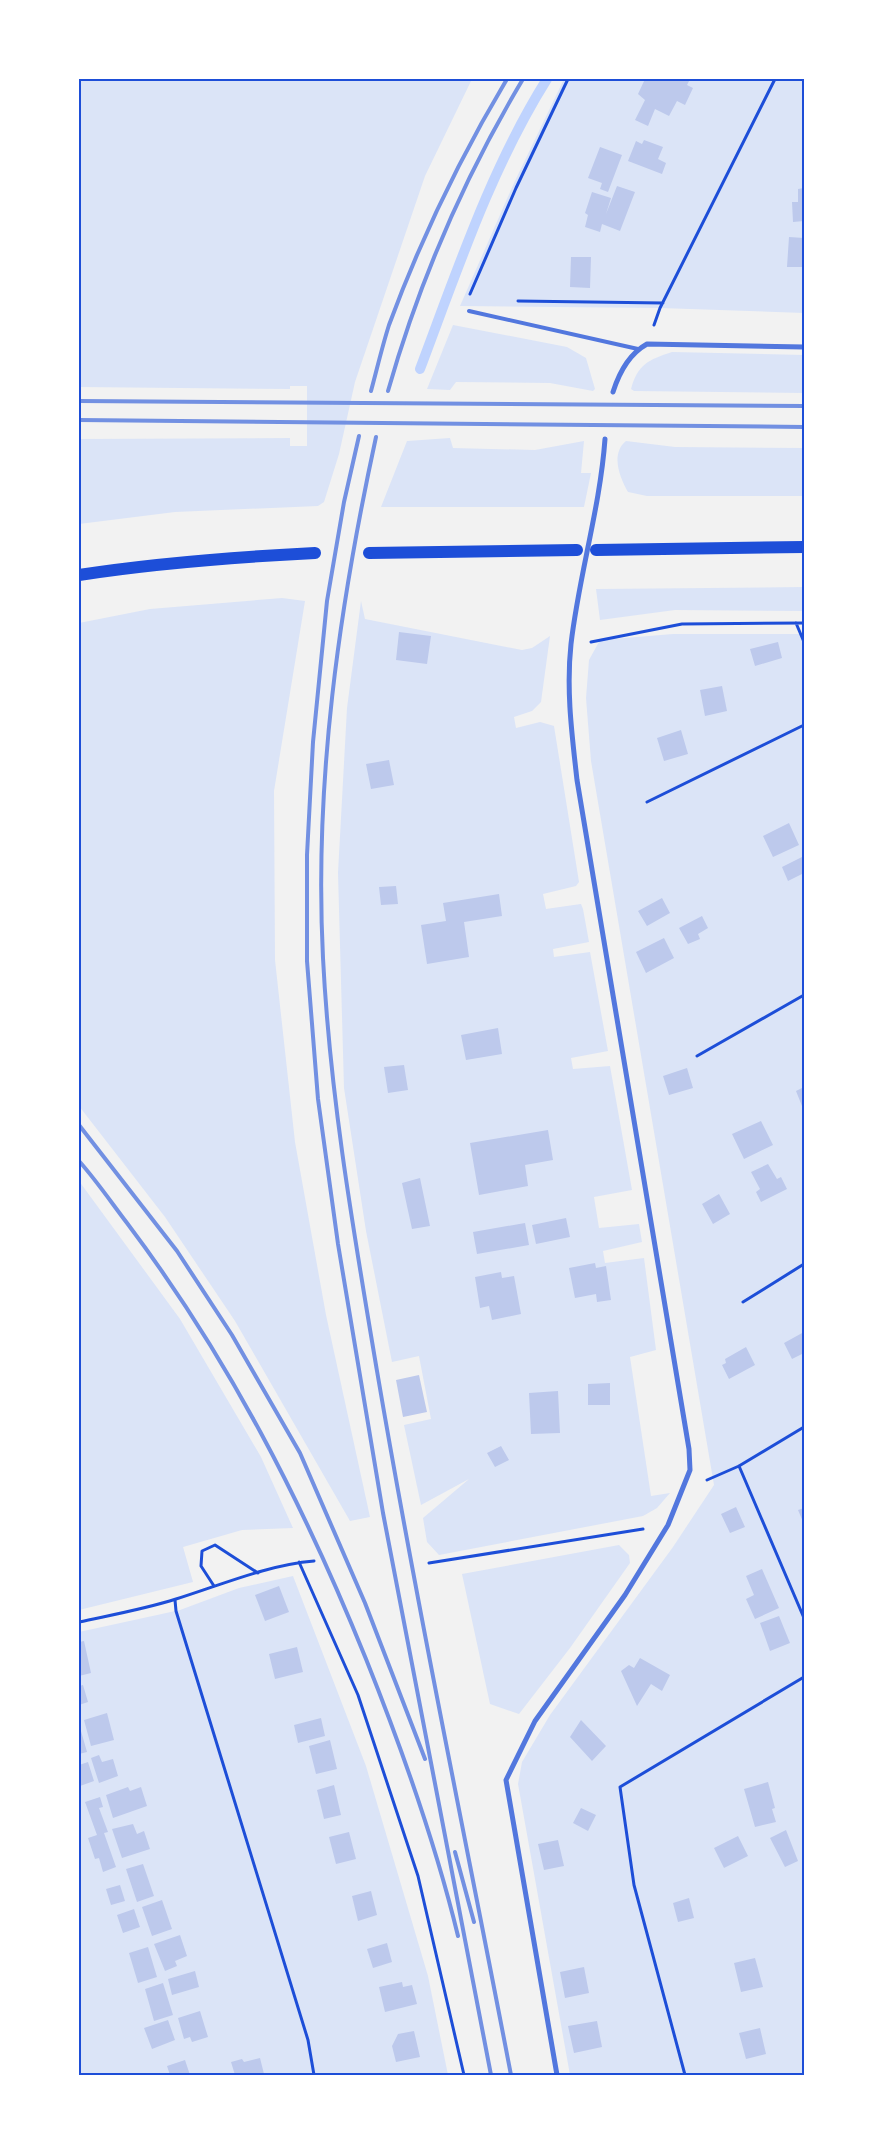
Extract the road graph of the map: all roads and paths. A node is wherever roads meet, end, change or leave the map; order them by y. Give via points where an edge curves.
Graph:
1 (568, 79) edge
2 (775, 79) edge
3 (467, 301) dead end
4 (516, 301) dead end
5 (663, 303) junction
6 (469, 311) dead end
7 (648, 344) junction
8 (804, 347) edge
9 (638, 349) junction
10 (613, 392) dead end
11 (605, 438) dead end
12 (804, 547) edge
13 (577, 550) dead end
14 (596, 550) dead end
15 (369, 553) dead end
16 (315, 554) dead end
17 (79, 575) edge
18 (796, 623) junction
19 (804, 623) edge
20 (804, 642) edge
21 (571, 646) junction
22 (804, 724) edge
23 (647, 802) dead end
24 (804, 994) edge
25 (697, 1056) dead end
26 (804, 1264) edge
27 (744, 1302) dead end
28 (804, 1427) edge
29 (739, 1466) junction
30 (681, 1489) junction
31 (668, 1525) junction
32 (314, 1561) dead end
33 (299, 1562) junction
34 (429, 1563) dead end
35 (258, 1573) junction
36 (214, 1586) junction
37 (175, 1600) junction
38 (804, 1618) edge
39 (79, 1622) edge
40 (804, 1677) edge
41 (314, 2075) edge
42 (464, 2075) edge
43 (557, 2075) edge
44 (685, 2075) edge

1 - 3 path
2 - 5 path
4 - 5 path
5 - 7 path
6 - 9 lane
7 - 8 street
7 - 9 street
9 - 10 street via 618,375
11 - 21 street
12 - 14 main road
13 - 15 main road
16 - 17 main road via 213,558
18 - 19 path
18 - 20 path
18 - 21 path via 682,624
21 - 30 street via 569,706 577,780 689,1449 690,1470
22 - 23 path
24 - 25 path
26 - 27 path
28 - 29 path
29 - 30 path
29 - 38 path
30 - 31 street
31 - 34 path
31 - 43 street via 625,1595 536,1721 506,1780
32 - 33 path
33 - 35 path
33 - 42 path via 358,1695 418,1876
35 - 36 path
35 - 36 path via 215,1545 202,1551 201,1566
36 - 37 path
37 - 39 path
37 - 41 path via 308,2040
40 - 44 path via 620,1787 634,1885

